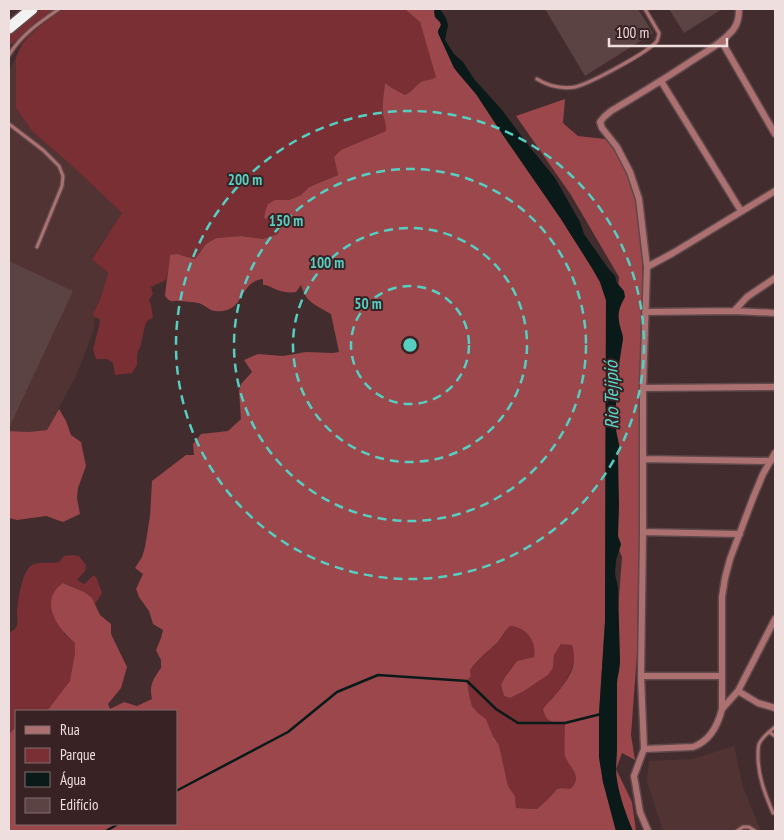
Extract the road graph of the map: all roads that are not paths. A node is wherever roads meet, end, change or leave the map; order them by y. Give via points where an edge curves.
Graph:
1 (32, 9) edge
2 (59, 9) edge
3 (646, 9) edge
4 (739, 9) edge
5 (9, 28) edge
6 (722, 42) junction
7 (9, 55) edge
8 (537, 79) dead end
9 (661, 81) junction
10 (9, 124) edge
11 (775, 134) edge
12 (775, 191) edge
13 (741, 211) junction
14 (37, 247) dead end
15 (647, 267) junction
16 (775, 278) edge
17 (734, 311) junction
18 (645, 312) junction
19 (775, 314) edge
20 (775, 387) edge
21 (643, 388) junction
22 (775, 453) edge
23 (644, 459) junction
24 (771, 461) junction
25 (643, 532) junction
26 (740, 534) junction
27 (775, 618) edge
28 (642, 676) junction
29 (722, 676) junction
30 (738, 691) junction
31 (775, 708) edge
32 (722, 709) junction
33 (775, 727) edge
34 (769, 732) junction
35 (775, 736) edge
36 (644, 748) junction
37 (773, 813) dead end
38 (648, 831) edge
39 (737, 831) edge
40 (755, 831) edge

1 - 5 highway
2 - 7 lane via 23,37
3 - 8 lane via 659,33 656,42 641,53 594,80 573,87 547,85
4 - 6 street via 737,24
6 - 9 street
6 - 11 street
9 - 13 street
9 - 15 street via 611,111 600,122 630,172 639,199
10 - 14 lane via 62,169 62,186
12 - 13 street
13 - 15 street
15 - 18 street
16 - 17 street via 746,297
17 - 18 street
17 - 19 street
18 - 21 street
20 - 21 street
21 - 23 street
22 - 24 street
23 - 24 street
23 - 25 street
24 - 26 street
25 - 26 street
25 - 28 street
26 - 29 street via 730,558 722,597
27 - 30 street
28 - 29 street
28 - 36 street
29 - 32 street
30 - 31 street via 758,703
30 - 32 street
32 - 36 street via 717,726 700,744
33 - 34 lane
34 - 35 lane
34 - 37 lane via 759,744 758,765 761,784
36 - 38 street via 634,776 640,812
39 - 40 lane via 743,826

